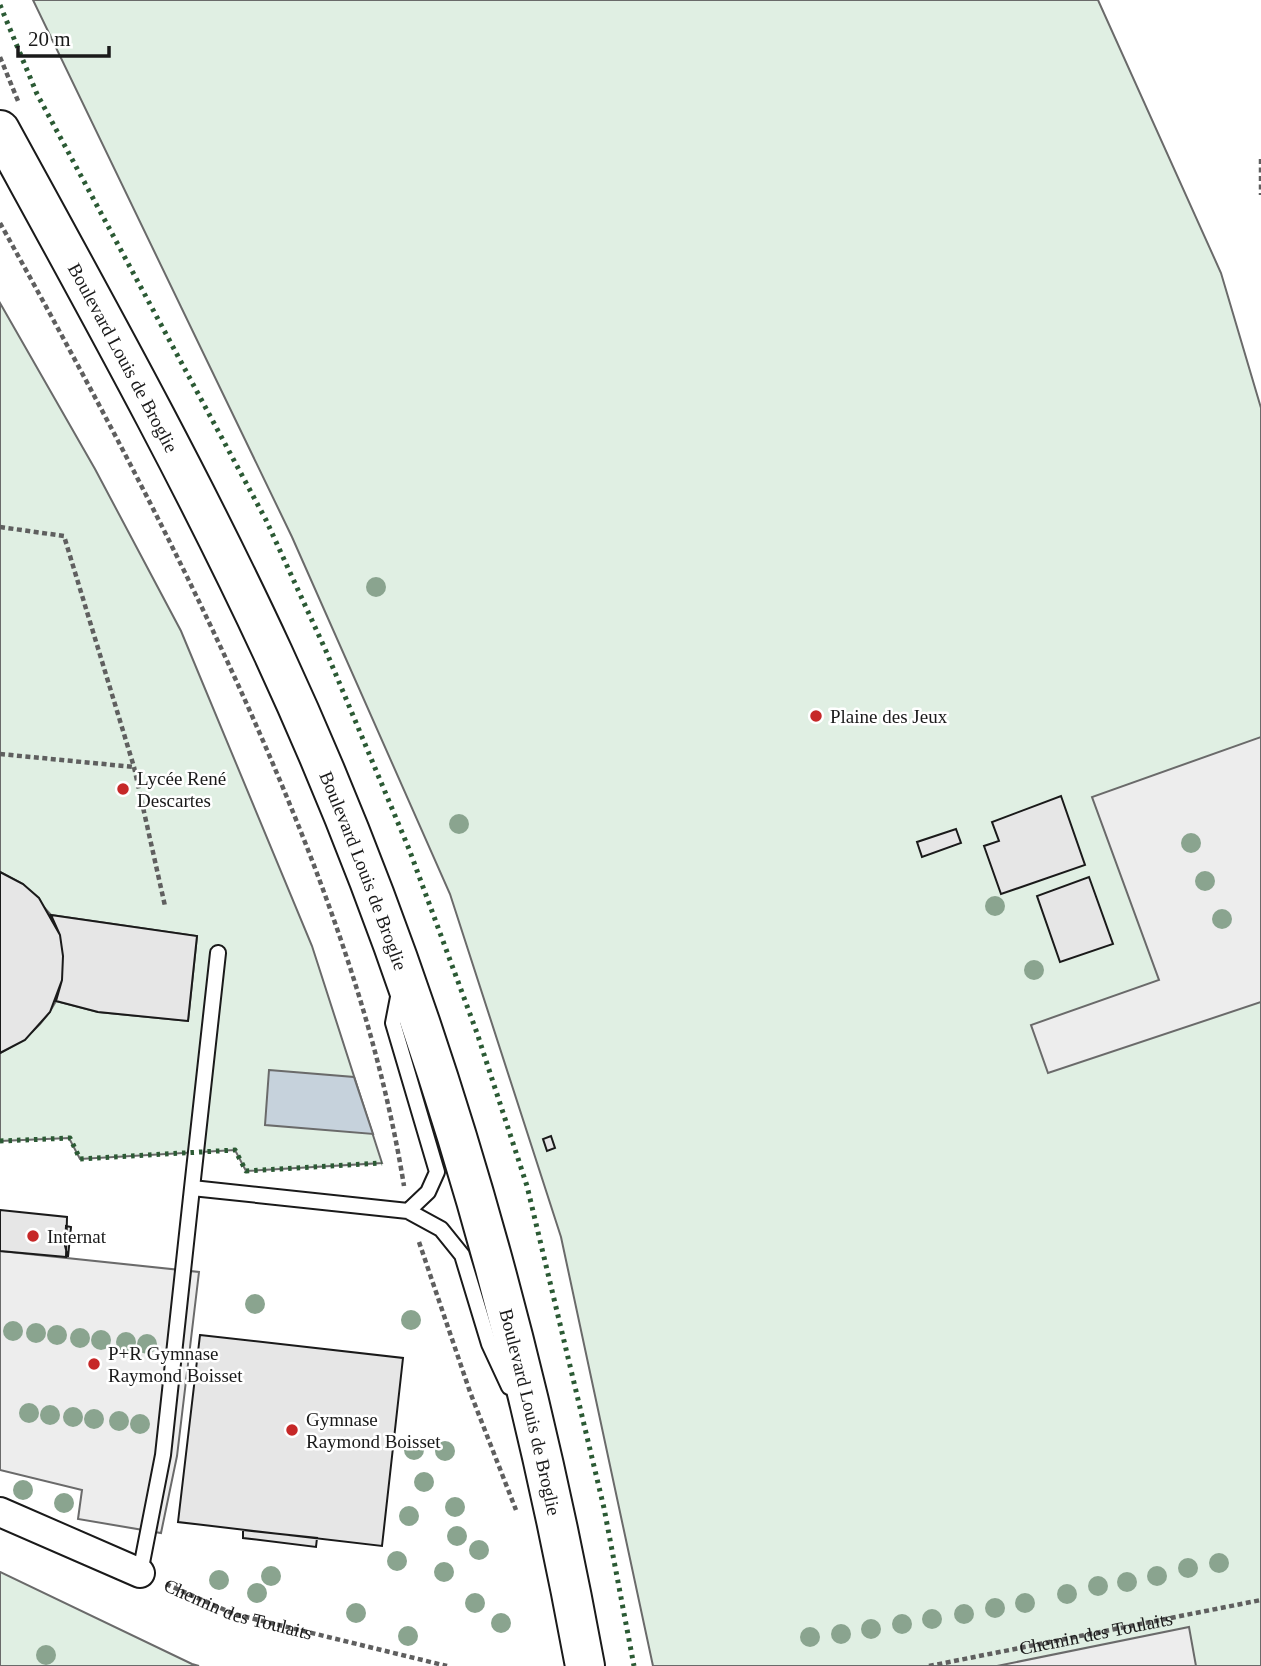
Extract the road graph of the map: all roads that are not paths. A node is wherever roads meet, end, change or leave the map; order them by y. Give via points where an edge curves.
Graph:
1 (0, 130) edge
2 (218, 953) dead end
3 (402, 973) junction
4 (192, 1188) junction
5 (408, 1211) junction
6 (534, 1416) junction
7 (0, 1513) edge
8 (140, 1573) joint
9 (585, 1666) edge

1 - 3 main road, Boulevard Louis de Broglie via 197,494 274,656
2 - 4 lane
3 - 5 lane via 393,1023 437,1172 428,1192
3 - 6 main road, Boulevard Louis de Broglie via 499,1274
4 - 5 lane
4 - 8 lane via 163,1455
5 - 6 lane via 441,1229 463,1255 489,1344 512,1393
6 - 9 main road, Boulevard Louis de Broglie
7 - 8 street, Chemin des Toulaits

